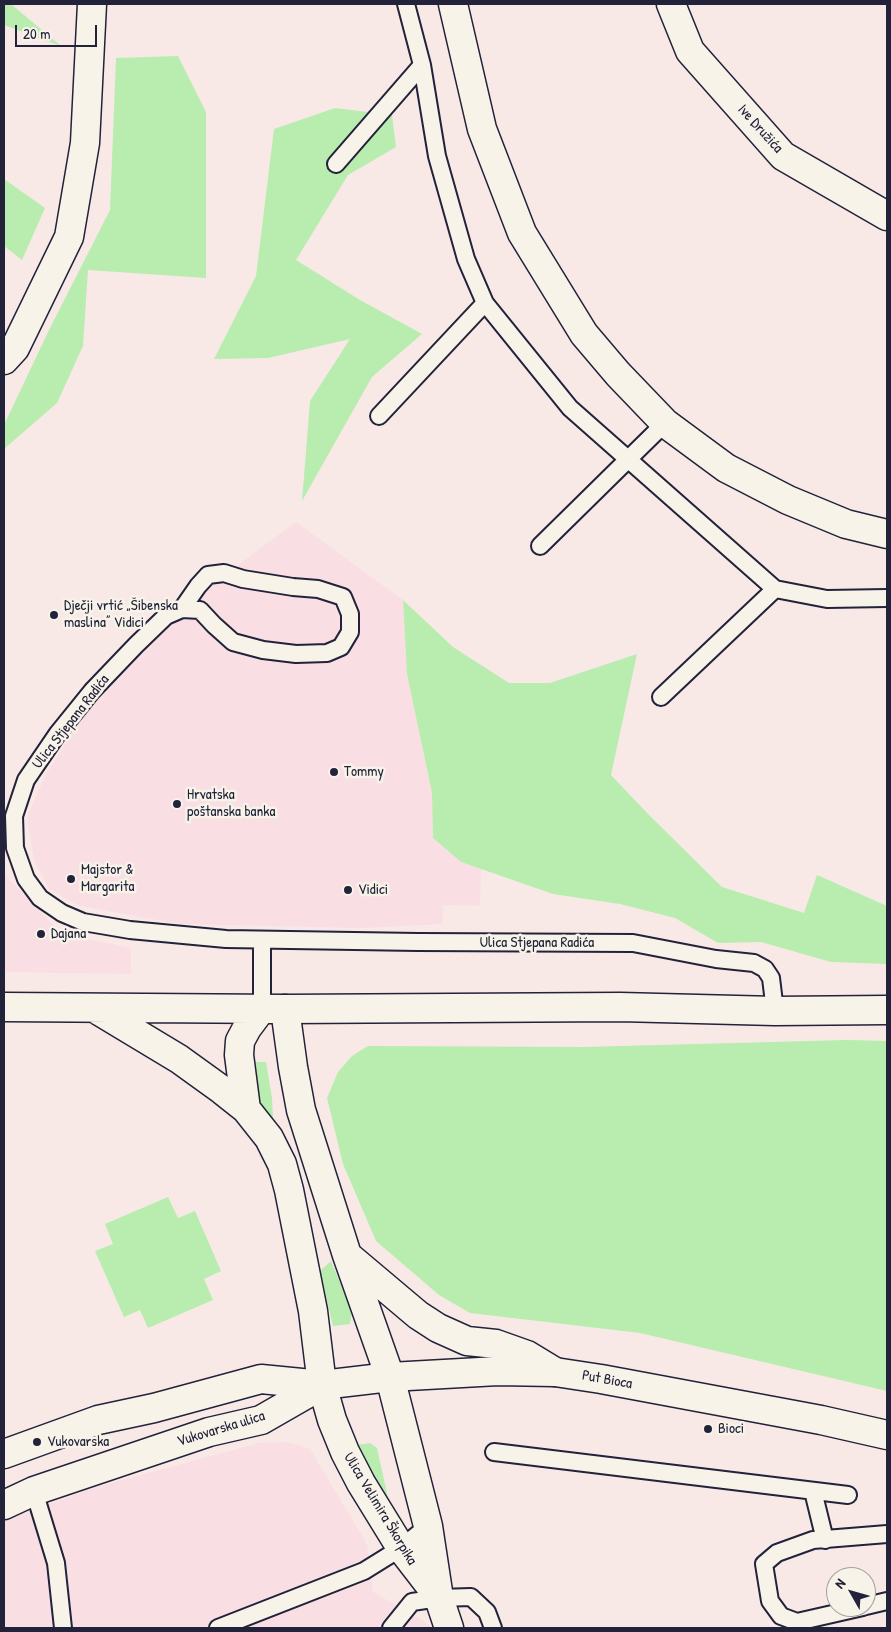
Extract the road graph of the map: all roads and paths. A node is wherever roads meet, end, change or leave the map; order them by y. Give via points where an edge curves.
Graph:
1 (92, 4) edge
2 (406, 4) edge
3 (453, 4) edge
4 (671, 4) edge
5 (422, 65) junction
6 (336, 164) dead end
7 (887, 216) edge
8 (485, 303) junction
9 (4, 360) edge
10 (379, 416) dead end
11 (665, 423) junction
12 (628, 458) junction
13 (887, 534) edge
14 (540, 546) dead end
15 (775, 588) junction
16 (887, 598) edge
17 (182, 609) junction
18 (661, 697) dead end
19 (262, 940) junction
20 (4, 1007) edge
21 (94, 1008) junction
22 (274, 1008) junction
23 (887, 1010) edge
24 (775, 1011) junction
25 (246, 1109) junction
26 (347, 1255) junction
27 (555, 1372) junction
28 (390, 1377) junction
29 (322, 1385) junction
30 (887, 1435) edge
31 (494, 1452) dead end
32 (4, 1454) edge
33 (34, 1491) junction
34 (814, 1491) junction
35 (848, 1495) dead end
36 (4, 1505) edge
37 (428, 1526) junction
38 (887, 1534) edge
39 (825, 1540) junction
40 (401, 1548) junction
41 (439, 1598) junction
42 (826, 1616) edge
43 (63, 1628) edge
44 (218, 1628) edge
45 (391, 1628) edge
46 (449, 1628) edge
47 (493, 1628) edge

1 - 9 main road via 85,143 69,237 15,348
2 - 5 lane
3 - 11 main road via 482,129 522,233 584,334
4 - 7 main road, Ive Družića via 690,51 784,156
5 - 6 lane
5 - 8 lane via 437,156 466,259
8 - 10 lane
8 - 12 lane via 570,408
11 - 12 lane
11 - 13 main road via 726,468 788,500 846,524
12 - 14 lane
12 - 15 lane
15 - 16 lane via 827,600
15 - 18 lane
17 - 17 lane, Ulica Stjepana Radića via 200,610 233,642 263,650 327,653 341,647 350,632 350,614 343,597 318,589 243,579 224,573 208,575
17 - 19 lane, Ulica Stjepana Radića via 166,616 136,644 58,733 26,780 14,816 15,848 26,879 40,898 62,913 84,922 130,930
19 - 22 lane
19 - 24 lane, Ulica Stjepana Radića via 633,943 754,963 765,969 771,978
20 - 21 main road
21 - 22 main road
21 - 25 main road, Ulica Velimira Škorpika via 179,1059
22 - 24 main road via 620,1007
22 - 25 main road via 247,1028 240,1041
22 - 26 main road, Ulica Velimira Škorpika via 293,1067 301,1110
23 - 24 main road
25 - 29 main road, Ulica Velimira Škorpika via 269,1138 282,1164 313,1311
26 - 27 main road via 418,1316 438,1328 467,1341 496,1344 527,1355
26 - 28 main road, Ulica Velimira Škorpika
27 - 28 main road, Put Bioca via 498,1370
27 - 30 main road, Put Bioca
28 - 29 main road, Put Bioca
28 - 37 main road, Ulica Velimira Škorpika
29 - 32 main road via 261,1379 98,1420
29 - 33 main road, Vukovarska ulica via 261,1420 209,1432
29 - 40 main road, Ulica Velimira Škorpika via 345,1452
31 - 34 lane
33 - 36 main road, Vukovarska ulica
33 - 43 lane via 56,1563
34 - 35 lane
34 - 39 lane
37 - 40 lane
37 - 41 main road, Ulica Velimira Škorpika
38 - 39 lane
39 - 42 lane via 813,1540 777,1553 764,1564 770,1601 781,1616 797,1622
40 - 41 main road, Ulica Velimira Škorpika
40 - 44 lane via 364,1571
41 - 45 lane via 412,1602
41 - 46 main road, Ulica Velimira Škorpika
41 - 47 lane via 471,1597 487,1612

